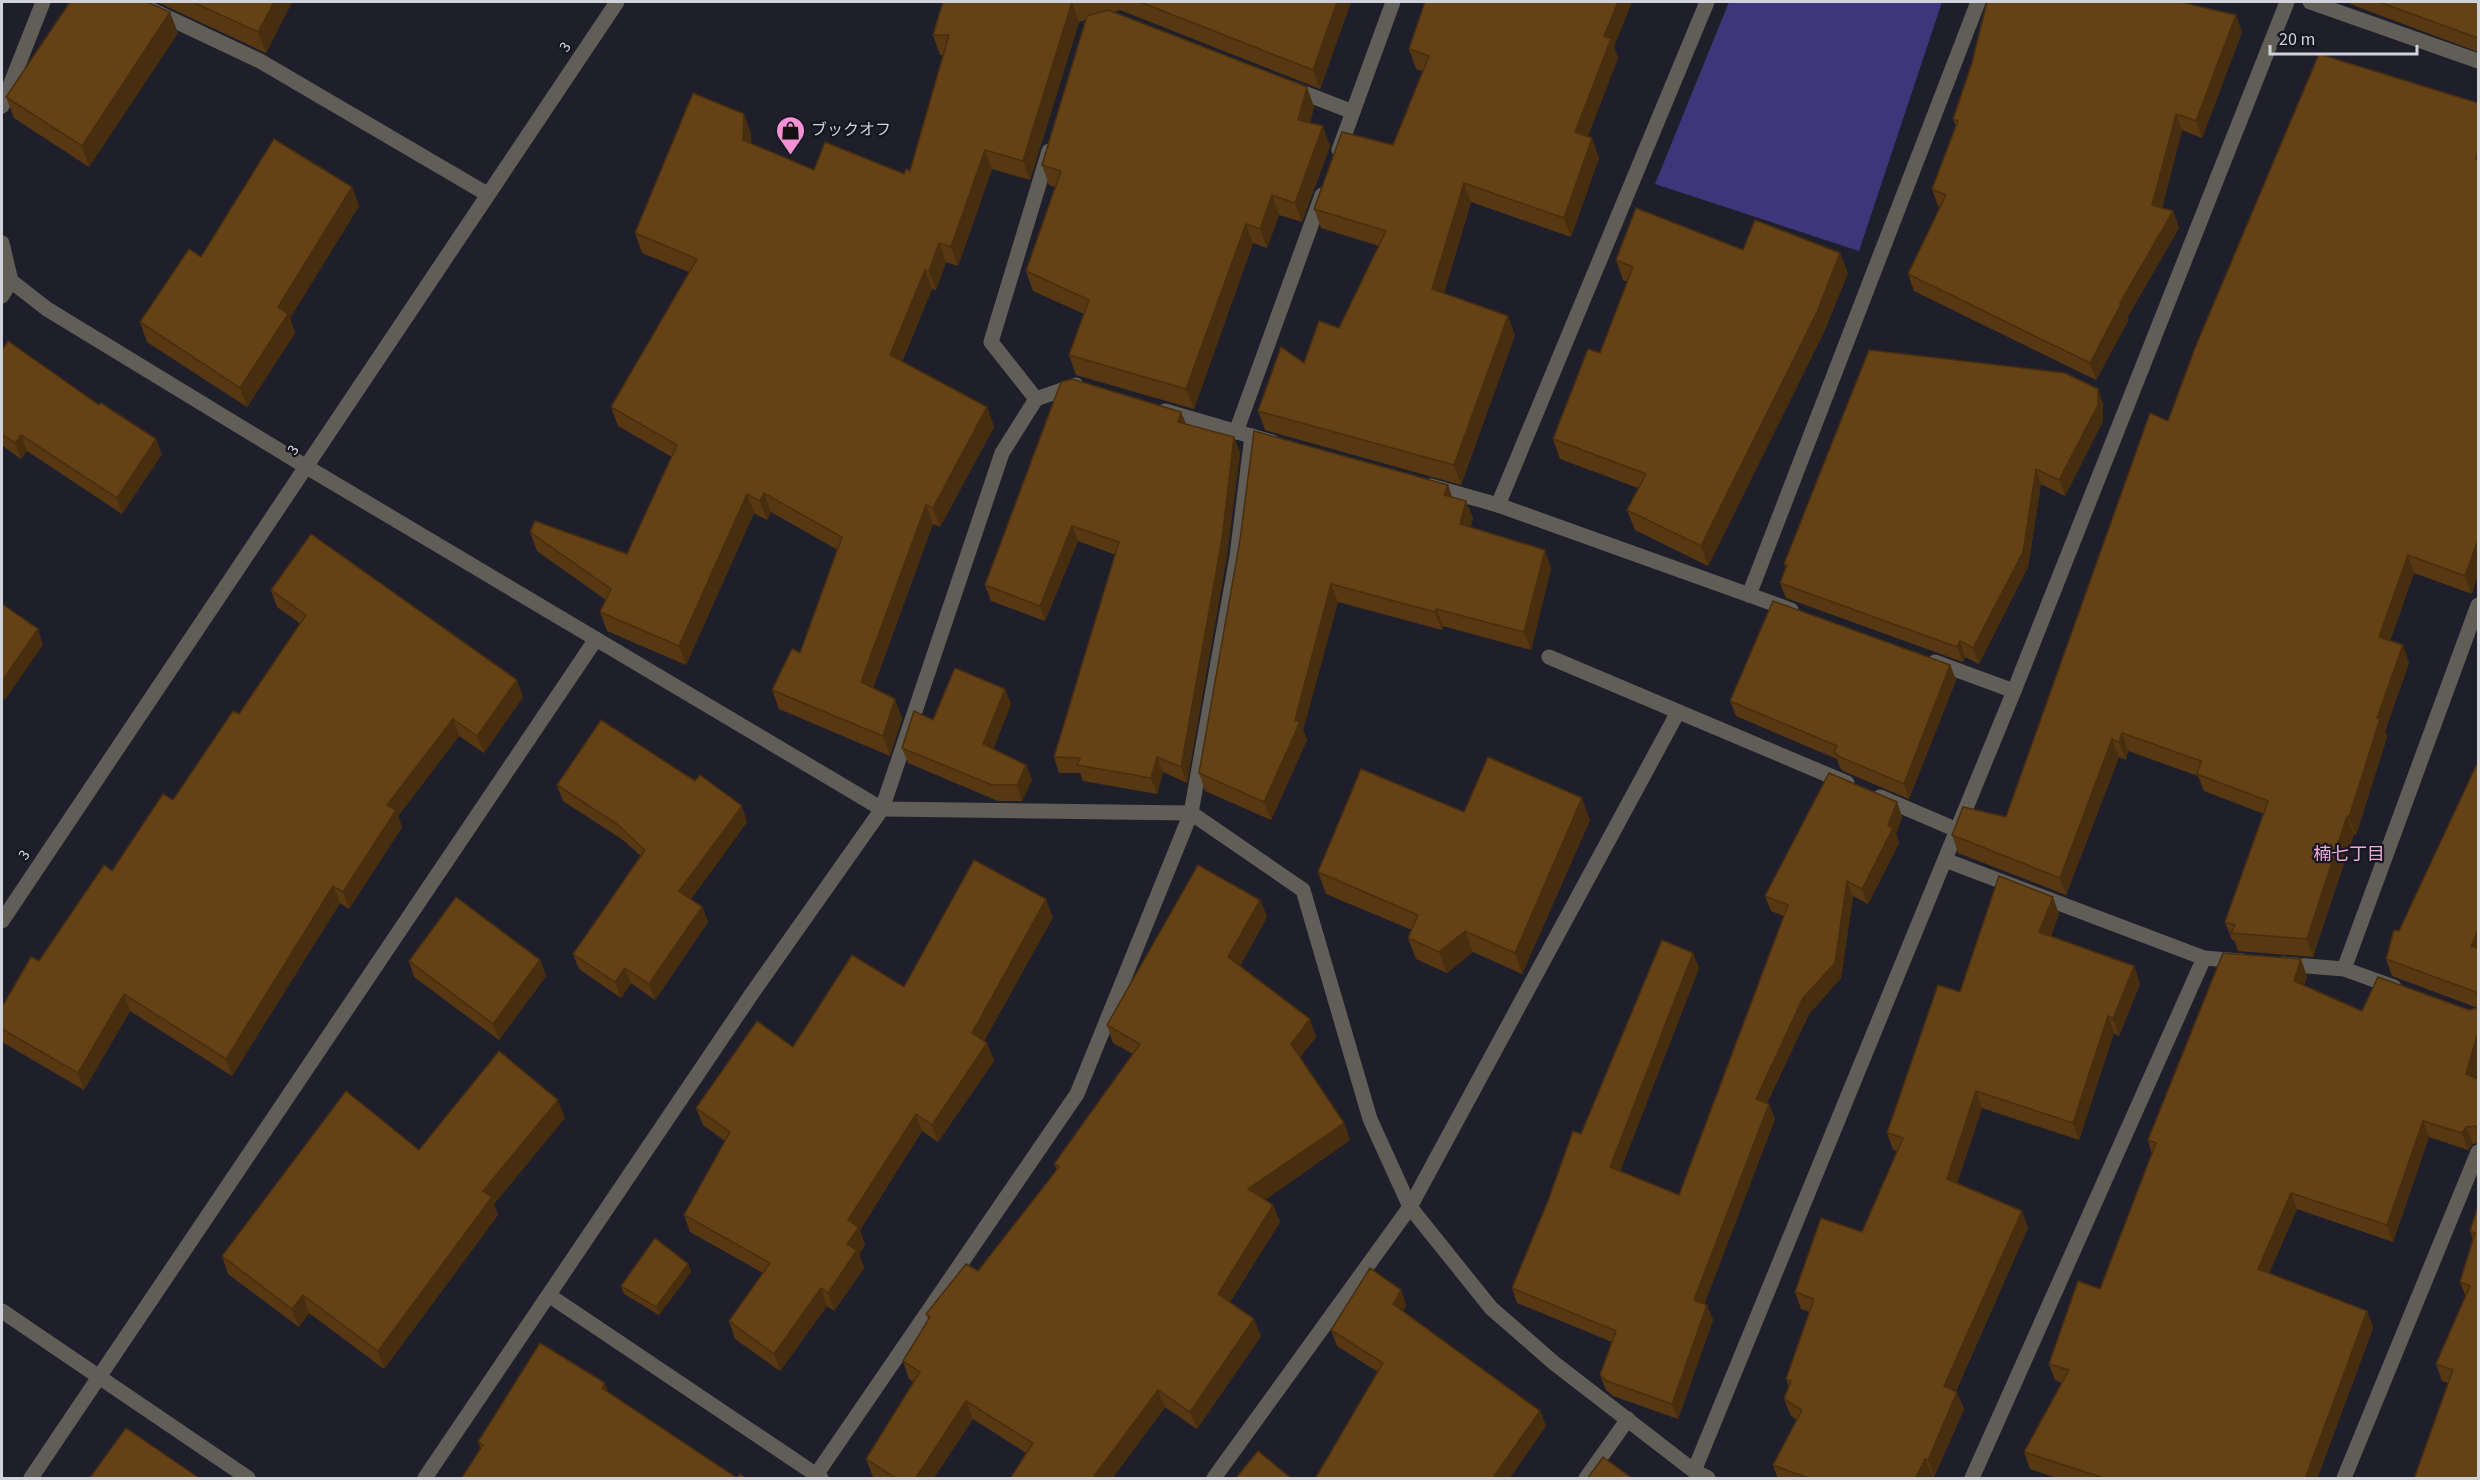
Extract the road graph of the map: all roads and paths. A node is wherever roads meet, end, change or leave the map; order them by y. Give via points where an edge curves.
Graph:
1 (43, 2) edge
2 (135, 2) edge
3 (617, 2) edge
4 (1394, 2) edge
5 (1707, 2) edge
6 (1978, 2) edge
7 (2287, 2) edge
8 (2310, 2) edge
9 (2478, 61) edge
10 (1277, 82) edge
11 (2, 106) edge
12 (1353, 112) junction
13 (1052, 140) edge
14 (487, 194) junction
15 (2, 243) edge
16 (11, 281) junction
17 (2, 296) edge
18 (1089, 388) edge
19 (1036, 399) junction
20 (1145, 405) edge
21 (1236, 432) junction
22 (1252, 436) junction
23 (1286, 446) edge
24 (305, 466) junction
25 (1419, 483) edge
26 (1498, 505) junction
27 (1749, 595) junction
28 (2478, 605) edge
29 (1803, 614) edge
30 (597, 639) junction
31 (1549, 657) dead end
32 (1925, 659) edge
33 (2014, 691) junction
34 (1678, 712) junction
35 (882, 809) junction
36 (1191, 813) junction
37 (1958, 830) junction
38 (1946, 860) junction
39 (2, 921) edge
40 (2204, 958) junction
41 (2344, 969) junction
42 (2411, 993) edge
43 (2478, 1152) edge
44 (1410, 1207) junction
45 (550, 1296) junction
46 (2, 1311) edge
47 (100, 1378) junction
48 (1628, 1419) junction
49 (1694, 1471) junction
50 (818, 1477) edge
51 (31, 1479) edge
52 (248, 1479) edge
53 (425, 1479) edge
54 (1214, 1479) edge
55 (1586, 1479) edge
56 (1708, 1479) edge
57 (1972, 1479) edge
58 (2344, 1479) edge

1 - 11 street
2 - 14 street via 260,61
3 - 14 street, 3
4 - 12 street
5 - 26 street
6 - 27 street
7 - 33 street
8 - 9 street
10 - 12 street
12 - 21 street
13 - 19 street via 991,342
14 - 24 street, 3
15 - 16 street
16 - 17 street
16 - 24 street via 47,309
18 - 19 street via 1077,384
19 - 35 street via 1002,453
20 - 21 street
21 - 22 street
22 - 23 street
22 - 36 street via 1237,556
24 - 30 street
24 - 39 street, 3
25 - 26 street
26 - 27 street
27 - 29 street
28 - 41 street
30 - 35 street
30 - 47 street
31 - 34 street
32 - 33 street
33 - 37 street
34 - 37 street
34 - 44 street
35 - 36 street
35 - 45 street via 753,992
36 - 44 street via 1303,890 1370,1119
36 - 50 street via 1077,1094
37 - 38 street
38 - 40 street
38 - 49 street
40 - 41 street
40 - 57 street
41 - 42 street
43 - 58 street
44 - 48 street via 1491,1308 1554,1363
44 - 54 street
45 - 50 street
45 - 53 street
46 - 47 street
47 - 51 street
47 - 52 street
48 - 49 street
48 - 55 street
49 - 56 street

